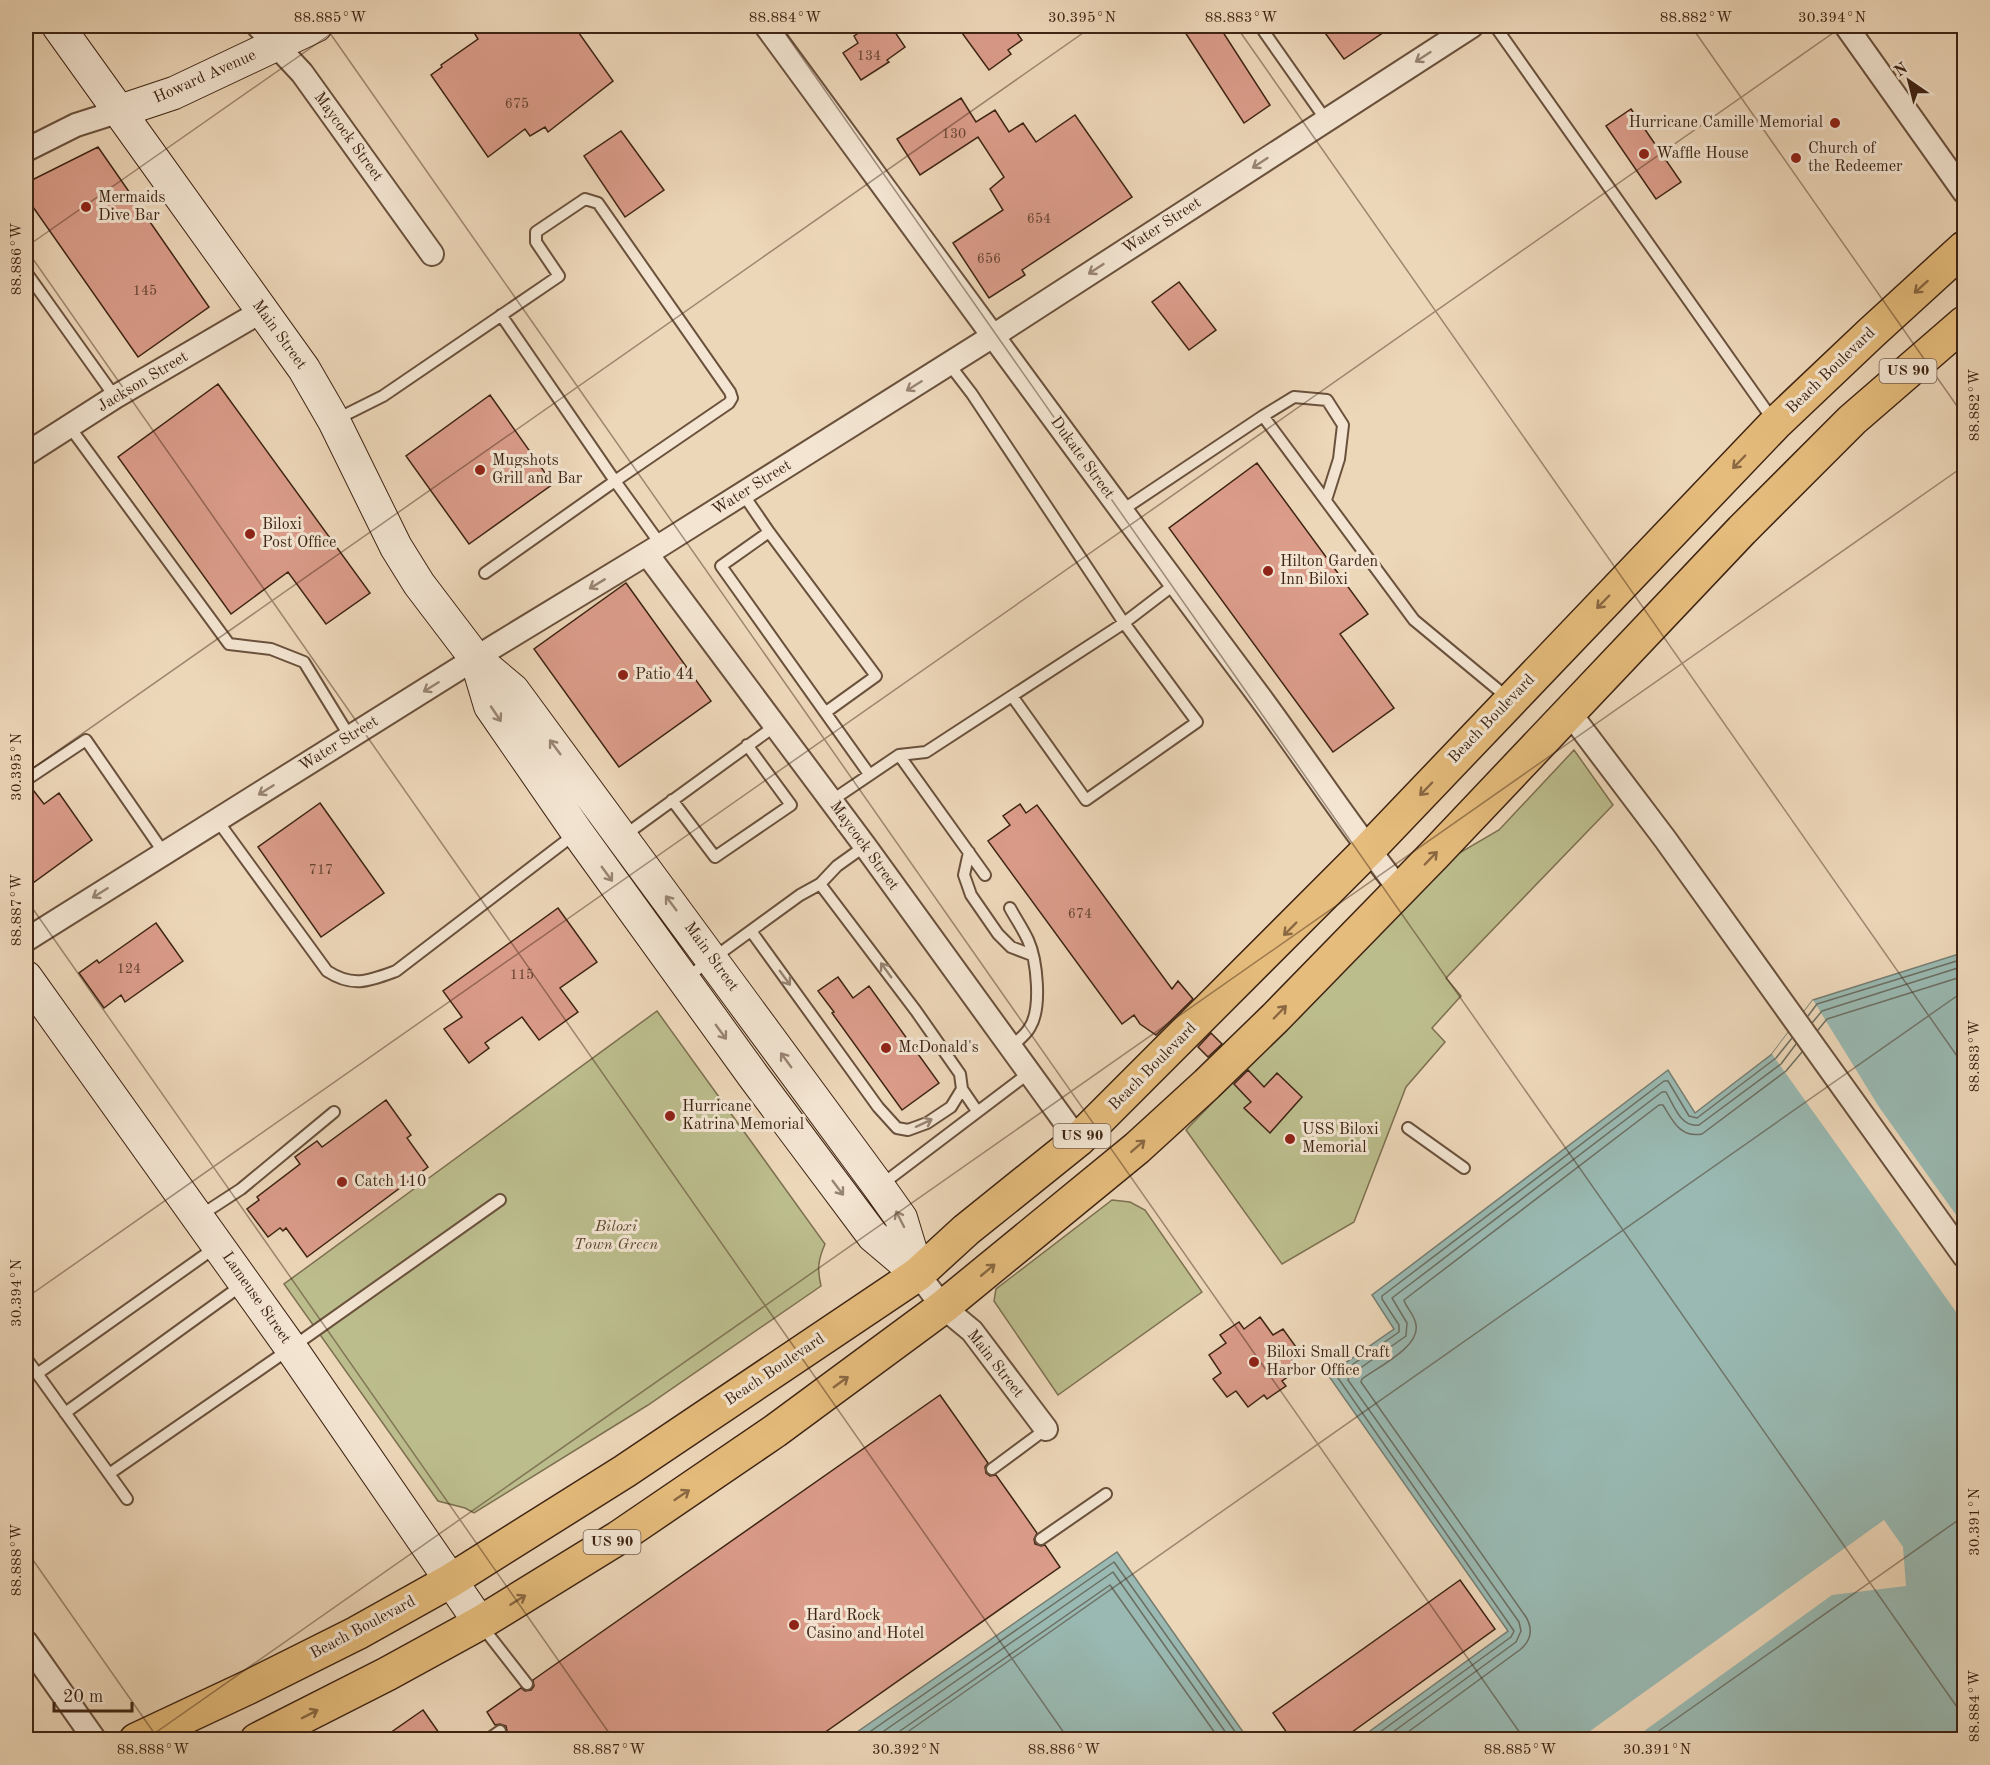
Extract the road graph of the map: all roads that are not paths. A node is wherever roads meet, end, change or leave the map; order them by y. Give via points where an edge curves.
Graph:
1 (58, 26) edge
2 (316, 26) edge
3 (766, 26) edge
4 (1260, 26) edge
5 (1472, 26) edge
6 (1495, 26) edge
7 (1846, 26) edge
8 (267, 35) edge
9 (120, 111) junction
10 (1326, 120) junction
11 (26, 150) edge
12 (1965, 192) edge
13 (1965, 248) edge
14 (432, 254) dead end
15 (26, 272) edge
16 (262, 311) junction
17 (501, 315) junction
18 (1965, 323) edge
19 (993, 336) junction
20 (949, 364) junction
21 (115, 397) junction
22 (1263, 416) junction
23 (334, 421) junction
24 (1775, 424) junction
25 (69, 426) junction
26 (26, 454) edge
27 (615, 481) junction
28 (743, 494) junction
29 (1326, 500) junction
30 (1121, 511) junction
31 (769, 532) junction
32 (654, 550) junction
33 (485, 573) dead end
34 (1175, 584) junction
35 (1124, 623) junction
36 (476, 659) junction
37 (1012, 696) junction
38 (1510, 700) junction
39 (826, 712) junction
40 (1569, 712) junction
41 (775, 726) junction
42 (350, 737) junction
43 (747, 745) junction
44 (899, 755) junction
45 (869, 774) junction
46 (26, 780) edge
47 (672, 800) junction
48 (831, 801) junction
49 (217, 820) junction
50 (577, 832) junction
51 (622, 837) junction
52 (865, 846) junction
53 (1368, 850) junction
54 (969, 852) junction
55 (164, 853) junction
56 (986, 875) dead end
57 (820, 884) junction
58 (1400, 890) junction
59 (1010, 908) dead end
60 (751, 931) junction
61 (26, 940) edge
62 (1032, 955) junction
63 (712, 959) junction
64 (26, 977) edge
65 (684, 980) junction
66 (1011, 1047) junction
67 (1029, 1073) junction
68 (962, 1089) junction
69 (977, 1111) junction
70 (334, 1112) dead end
71 (1408, 1128) dead end
72 (1078, 1140) junction
73 (1464, 1168) dead end
74 (879, 1187) junction
75 (500, 1200) dead end
76 (198, 1217) junction
77 (218, 1245) junction
78 (1965, 1257) edge
79 (918, 1274) junction
80 (244, 1283) junction
81 (943, 1307) junction
82 (291, 1348) junction
83 (26, 1358) edge
84 (37, 1374) junction
85 (65, 1413) junction
86 (1046, 1429) joint
87 (992, 1469) dead end
88 (109, 1474) junction
89 (1106, 1494) dead end
90 (127, 1499) dead end
91 (1041, 1539) dead end
92 (450, 1581) junction
93 (480, 1623) junction
94 (26, 1642) edge
95 (527, 1684) dead end
96 (500, 1731) dead end
97 (95, 1740) edge
98 (136, 1740) edge
99 (257, 1740) edge
100 (487, 1740) edge

1 - 9 street, Main Street
2 - 8 street, Howard Avenue
3 - 19 street, Dukate Street
4 - 10 lane
5 -> 10 street, Water Street
6 - 24 lane
7 - 12 street
8 - 9 street, Howard Avenue via 174,93
8 - 14 street, Maycock Street via 302,72
9 - 11 street, Howard Avenue via 76,125
9 - 16 street, Main Street
10 -> 19 street, Water Street
13 -> 24 main road, Beach Boulevard / US 90
15 - 21 lane
16 - 21 street, Jackson Street
16 - 23 street, Main Street via 304,369
17 - 23 lane via 383,396
17 - 27 lane
17 - 27 lane via 559,276 536,242 536,232 585,199 598,203 732,398
18 - 40 main road, US 90 via 1852,420
19 - 20 street, Water Street
19 - 30 street, Dukate Street
20 -> 28 street, Water Street
20 - 35 lane
21 - 25 street, Jackson Street
22 - 29 lane
22 - 29 lane via 1294,397 1327,400 1343,425 1339,459
22 - 30 lane
23 - 36 street, Main Street via 396,547
24 -> 38 main road, Beach Boulevard / US 90
25 - 26 street, Jackson Street
25 - 42 lane via 229,644 271,649 304,662
27 - 32 lane
27 - 33 lane
28 - 31 lane
28 - 32 street, Water Street
29 - 38 lane via 1414,620
30 - 34 street, Dukate Street
31 - 39 lane via 721,566
31 - 39 lane via 876,676
32 -> 36 street, Water Street
32 - 41 street, Maycock Street
34 - 35 lane
34 - 53 street, Dukate Street
35 - 37 lane
35 - 37 lane via 1197,722 1086,801
36 -> 42 street, Water Street
36 -> 50 street, Main Street via 490,706
51 -> 36 street, Main Street via 513,690
37 - 44 lane via 926,752
38 -> 53 main road, Beach Boulevard / US 90
39 - 45 lane
58 -> 40 main road, US 90
40 - 78 street via 1665,838
41 - 43 lane
41 - 48 street, Maycock Street
42 -> 49 street, Water Street
43 - 47 lane
43 - 47 lane via 791,805 715,857
44 - 45 lane
44 - 54 lane
45 - 48 lane
46 - 55 lane via 86,740
47 - 51 lane
48 - 52 street, Maycock Street
49 - 50 lane via 327,971 342,981 366,982 396,971
49 - 55 street, Water Street
50 -> 65 street, Main Street
63 -> 51 street, Main Street
52 - 57 lane
52 - 66 street, Maycock Street
53 - 58 street, Dukate Street
53 -> 72 main road, Beach Boulevard / US 90
54 - 56 lane
54 - 62 lane via 964,875 971,895 1011,947
55 -> 61 street, Water Street
57 - 60 lane
68 -> 57 lane via 960,1074
81 -> 58 main road, US 90 via 1137,1148 1207,1084
59 - 62 lane
60 - 63 lane
60 -> 68 lane via 897,1128 908,1130 927,1123 951,1107
62 - 66 lane via 1036,1012 1030,1028
63 - 65 lane
74 -> 63 street, Main Street
64 - 76 street, Lameuse Street
65 -> 79 street, Main Street via 873,1236
66 - 67 street, Maycock Street
67 - 69 lane
67 - 72 street, Maycock Street
68 - 69 lane
69 - 74 lane
70 - 76 lane via 241,1189
71 - 73 lane
72 - 79 main road, Beach Boulevard / US 90
79 -> 74 street, Main Street via 901,1218
75 - 82 lane
76 - 77 street, Lameuse Street
77 - 80 street, Lameuse Street
77 - 84 lane
79 - 81 street, Main Street
79 - 92 main road, Beach Boulevard / US 90 via 625,1471
80 - 82 street, Lameuse Street
80 - 85 lane
81 - 86 street, Main Street via 972,1331
93 -> 81 main road, US 90 via 628,1532 775,1431
82 - 88 lane
82 - 92 street, Lameuse Street
83 - 84 lane
84 - 85 lane
85 - 88 lane
86 - 87 lane
88 - 90 lane
89 - 91 lane
92 - 93 street, Lameuse Street
92 - 98 main road, Beach Boulevard / US 90 via 357,1633
93 - 95 lane
99 -> 93 main road, US 90
94 - 97 street
96 - 100 lane

